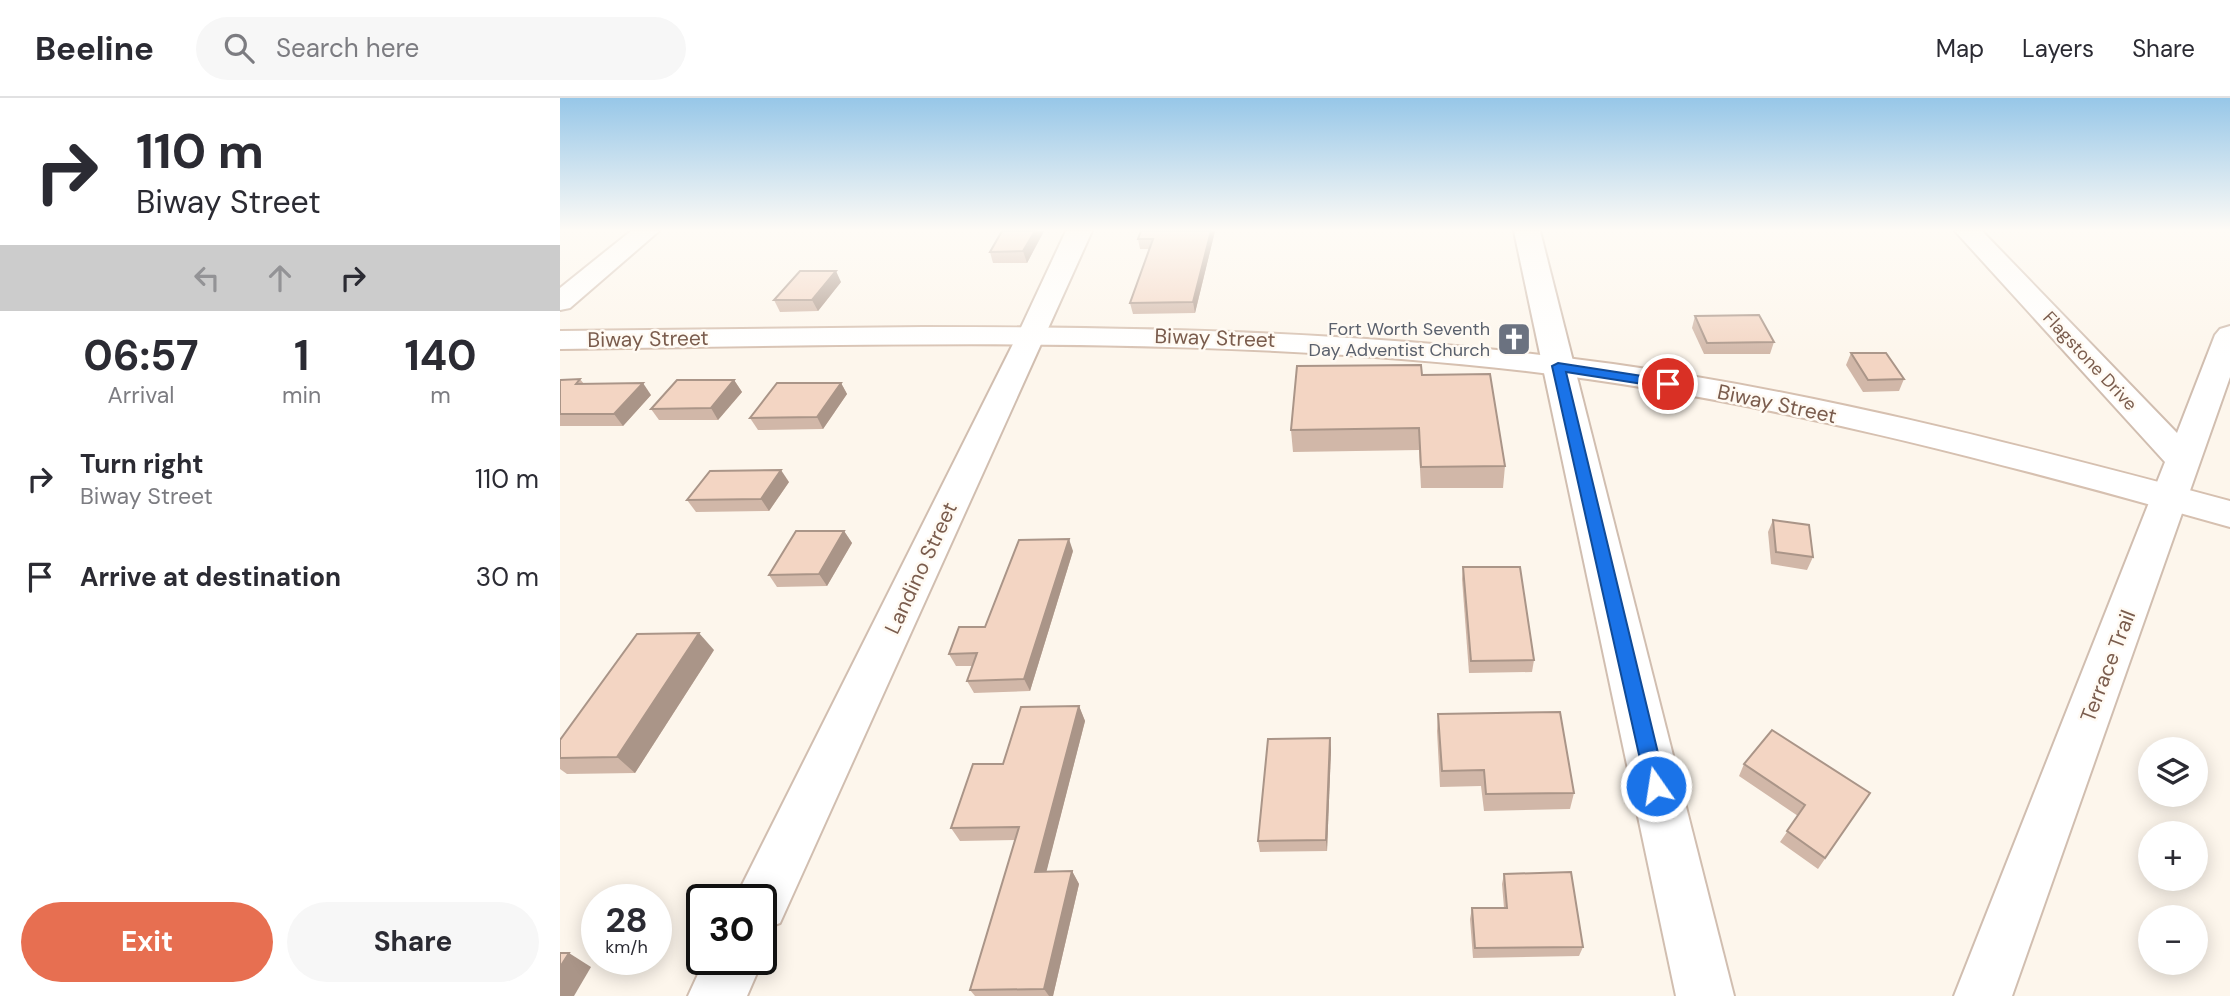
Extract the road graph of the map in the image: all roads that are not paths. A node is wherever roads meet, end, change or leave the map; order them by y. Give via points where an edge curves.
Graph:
1 (595, 273) edge
2 (1060, 273) edge
3 (1537, 273) edge
4 (2003, 273) edge
5 (560, 302) edge
6 (2230, 335) edge
7 (1032, 336) junction
8 (560, 340) edge
9 (1558, 366) junction
10 (2178, 480) junction
11 (2230, 514) edge
12 (771, 884) edge
13 (728, 975) edge
14 (718, 996) edge
15 (1705, 996) edge
16 (1983, 996) edge

1 - 5 street
2 - 7 street, Landino Street
3 - 9 street
4 - 10 street, Flagstone Drive
6 - 10 street, Terrace Trail
7 - 8 street, Biway Street
7 - 9 street, Biway Street via 1280,340
7 - 12 street, Landino Street
9 - 10 street, Biway Street via 1723,392 2004,452
9 - 15 street
10 - 11 street, Biway Street
10 - 16 street, Terrace Trail
13 - 14 street

